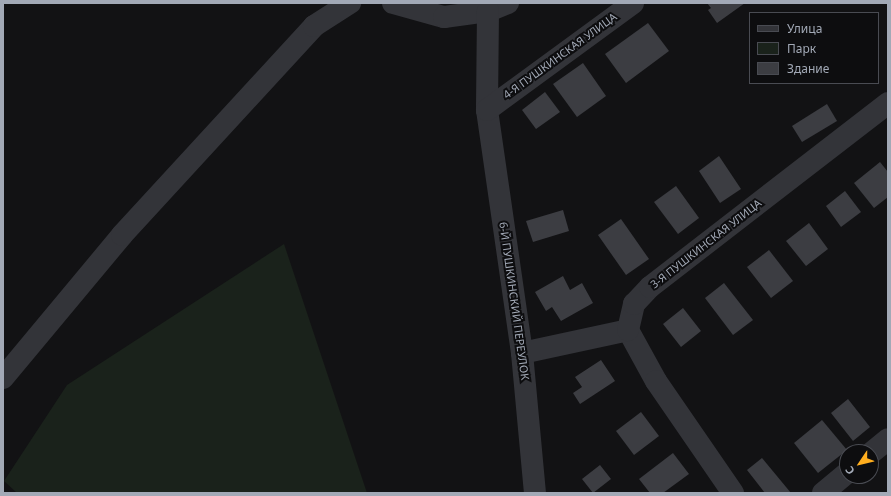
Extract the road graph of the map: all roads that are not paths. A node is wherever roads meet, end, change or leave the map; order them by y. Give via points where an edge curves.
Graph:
1 (350, 3) edge
2 (393, 3) edge
3 (508, 3) edge
4 (633, 3) edge
5 (488, 11) junction
6 (888, 103) edge
7 (487, 110) junction
8 (628, 330) junction
9 (522, 353) junction
10 (3, 378) edge
11 (888, 439) edge
12 (879, 446) edge
13 (839, 480) edge
14 (535, 493) edge
15 (733, 493) edge
16 (823, 493) edge

1 - 10 street via 309,32 122,235
2 - 5 street via 444,17
3 - 5 street
4 - 7 street, 4-Я ПУШКИНСКАЯ УЛИЦА
5 - 7 street, 6-Й ПУШКИНСКИЙ ПЕРЕУЛОК
6 - 8 street, 3-Я ПУШКИНСКАЯ УЛИЦА via 650,287 634,304
7 - 9 street, 6-Й ПУШКИНСКИЙ ПЕРЕУЛОК
8 - 9 street
8 - 15 street via 656,381
9 - 14 street, 6-Й ПУШКИНСКИЙ ПЕРЕУЛОК
11 - 12 street
13 - 16 street

